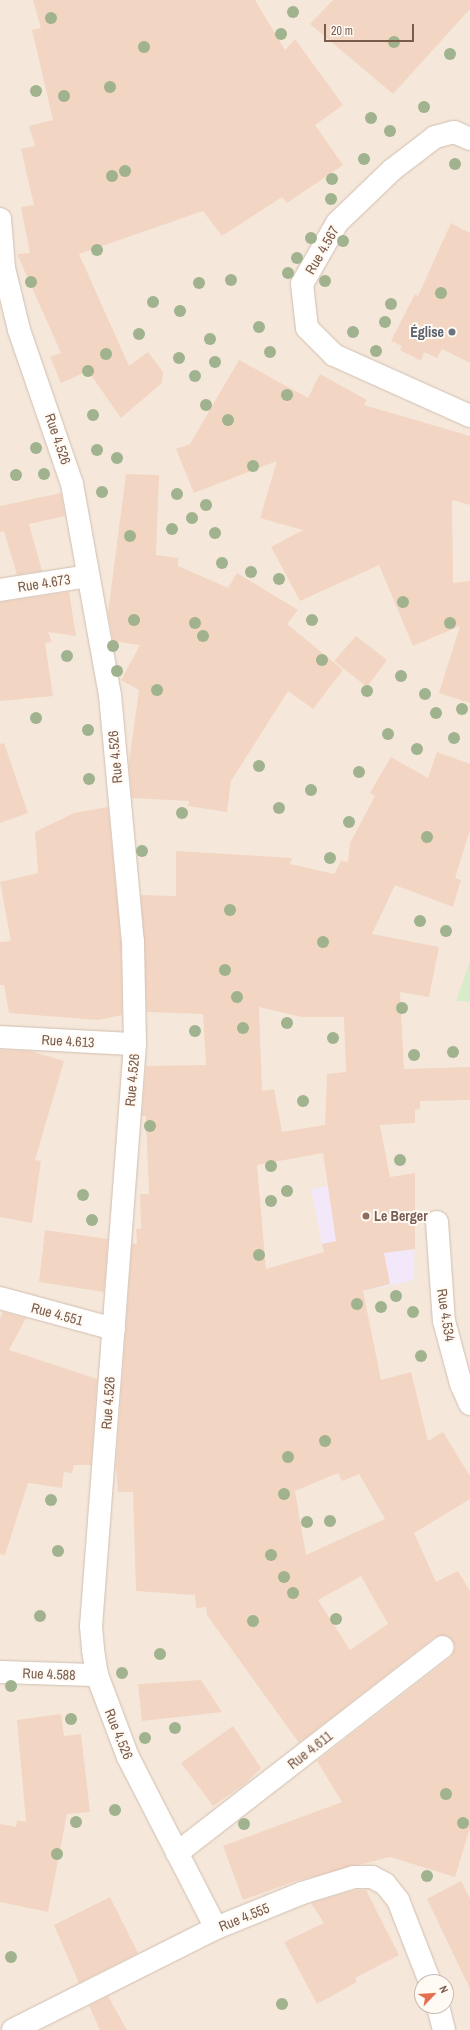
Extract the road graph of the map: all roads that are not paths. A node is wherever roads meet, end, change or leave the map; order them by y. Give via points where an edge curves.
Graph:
1 (470, 139) edge
2 (0, 219) edge
3 (470, 416) edge
4 (88, 576) junction
5 (0, 590) edge
6 (0, 1037) edge
7 (135, 1044) junction
8 (437, 1222) dead end
9 (0, 1298) edge
10 (114, 1329) junction
11 (470, 1404) edge
12 (443, 1647) dead end
13 (0, 1672) edge
14 (97, 1676) junction
15 (177, 1853) junction
16 (216, 1928) junction
17 (427, 1974) edge
18 (440, 2014) edge
19 (13, 2030) edge
20 (444, 2030) edge

1 - 3 street, Rue 4.567 via 454,132 435,137 392,170 338,223 302,284 308,328 334,355
2 - 4 street, Rue 4.526 via 4,268 20,330 66,459
4 - 5 street, Rue 4.673
4 - 7 street, Rue 4.526 via 110,695 133,941
6 - 7 street, Rue 4.613
7 - 10 street, Rue 4.526
8 - 11 street, Rue 4.534 via 444,1321 460,1384
9 - 10 street, Rue 4.551
10 - 14 street, Rue 4.526 via 91,1626
12 - 15 street, Rue 4.611
13 - 14 street, Rue 4.588
14 - 15 street, Rue 4.526 via 128,1757
15 - 16 street, Rue 4.526
16 - 17 street, Rue 4.555 via 302,1893 354,1877 372,1878 385,1884 398,1900
16 - 19 street, Rue 4.555
18 - 20 street

